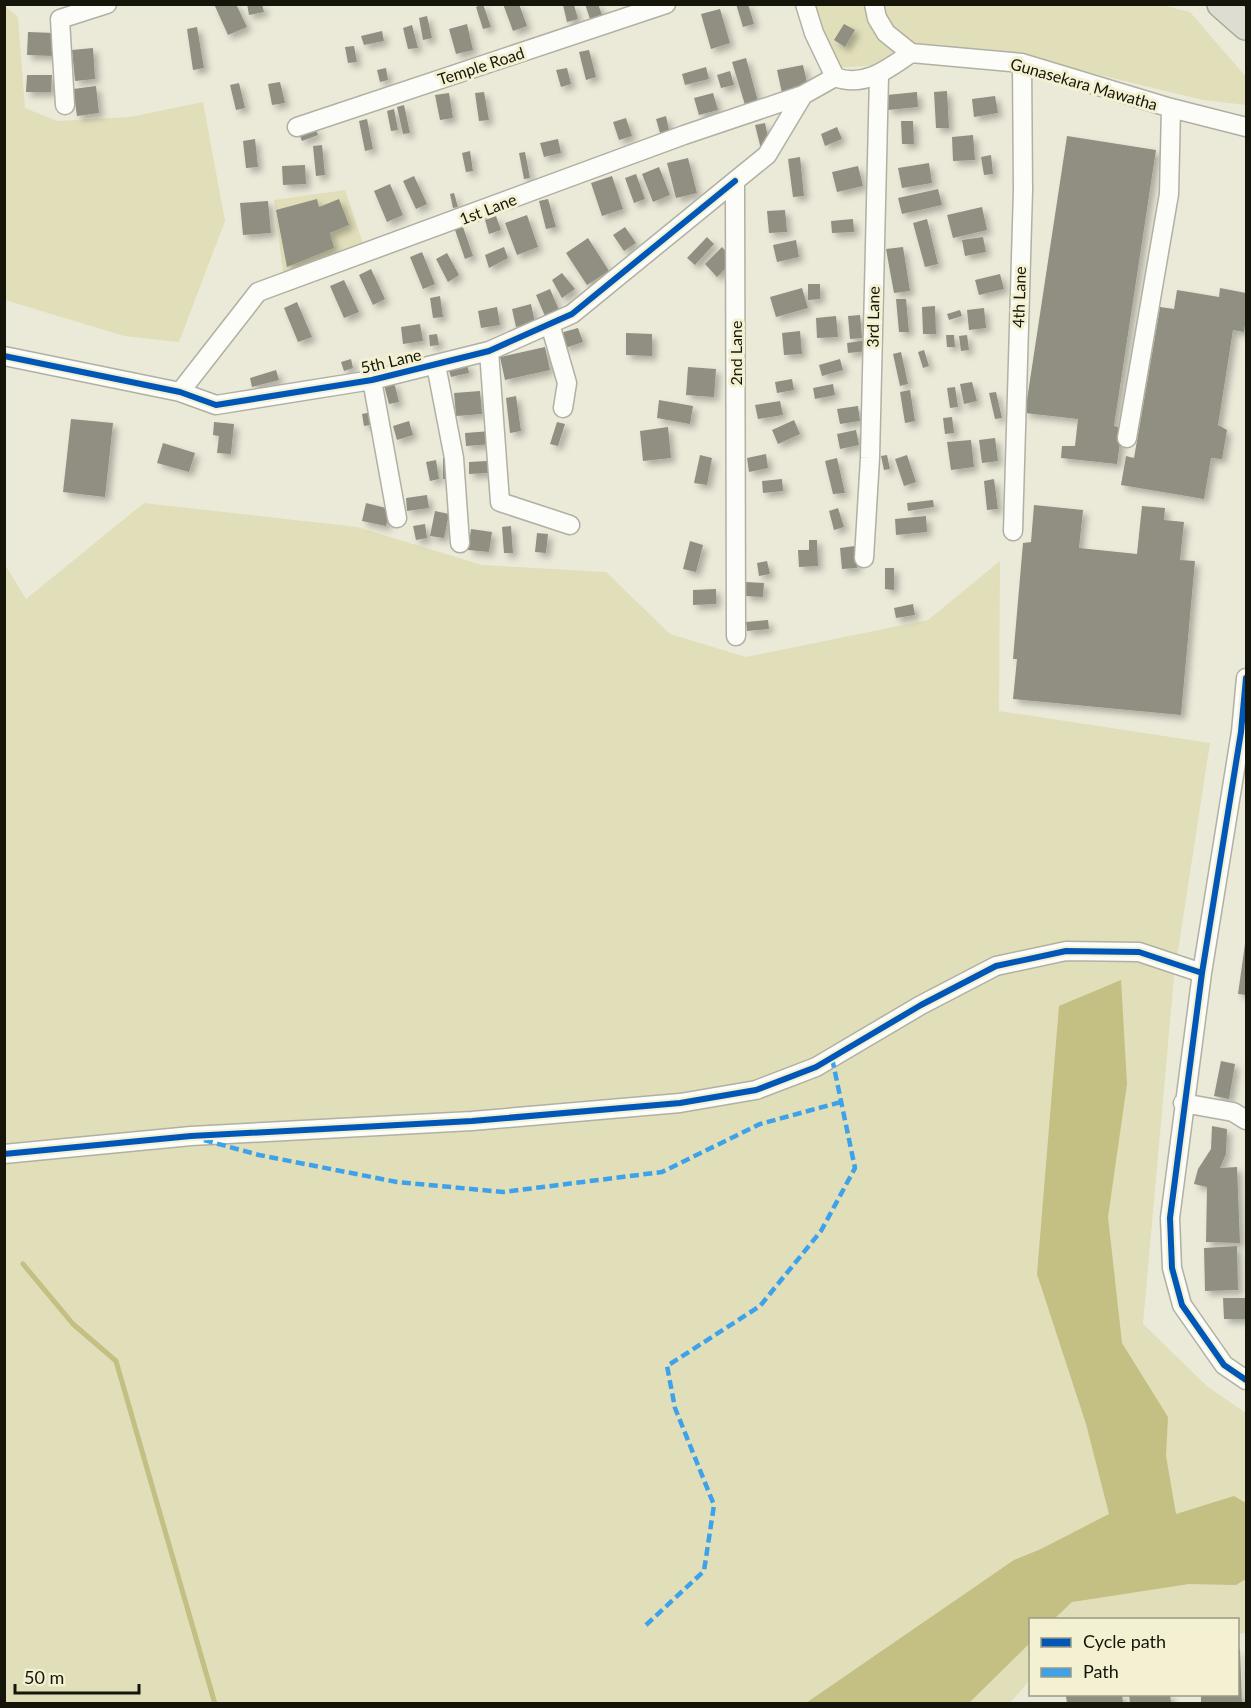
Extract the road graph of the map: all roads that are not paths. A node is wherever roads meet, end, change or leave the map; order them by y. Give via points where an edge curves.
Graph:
1 (108, 4) edge
2 (666, 4) edge
3 (805, 4) edge
4 (874, 4) edge
5 (1221, 4) edge
6 (1246, 26) edge
7 (911, 53) junction
8 (1022, 63) junction
9 (879, 76) junction
10 (835, 77) junction
11 (803, 95) junction
12 (65, 105) dead end
13 (1171, 108) junction
14 (297, 127) dead end
15 (1246, 127) edge
16 (735, 181) junction
17 (550, 324) junction
18 (489, 351) junction
19 (4, 356) edge
20 (436, 365) junction
21 (372, 380) junction
22 (180, 392) junction
23 (563, 408) dead end
24 (1126, 438) dead end
25 (397, 518) dead end
26 (570, 525) dead end
27 (1013, 531) dead end
28 (460, 543) dead end
29 (864, 558) dead end
30 (736, 636) dead end
31 (1246, 678) edge
32 (1202, 973) junction
33 (1183, 1103) junction
34 (1246, 1119) edge
35 (4, 1154) edge
36 (1246, 1380) edge

1 - 12 street via 60,19
2 - 14 street, Temple Road
3 - 10 street
4 - 7 street via 886,33
5 - 6 highway
7 - 8 street, Gunasekara Mawatha
7 - 9 street
8 - 13 street, Gunasekara Mawatha
8 - 27 street, 4th Lane via 1023,190
9 - 10 street via 844,81
9 - 29 street, 3rd Lane
10 - 11 street, 1st Lane
11 - 16 street via 767,155
11 - 22 street, 1st Lane via 258,292
13 - 15 street, Gunasekara Mawatha
13 - 24 street via 1169,194
16 - 17 street, 5th Lane via 572,314
16 - 30 street, 2nd Lane
17 - 18 street, 5th Lane
17 - 23 street via 567,383
18 - 20 street, 5th Lane
18 - 26 street via 500,502
19 - 22 street, 5th Lane
20 - 21 street, 5th Lane
20 - 28 street via 454,458
21 - 22 street, 5th Lane via 216,405
21 - 25 street
31 - 32 street via 1240,743
32 - 33 street
32 - 35 street via 1139,952 1066,951 996,966 816,1067 756,1090 680,1103 472,1121 191,1136
33 - 34 street via 1233,1112
33 - 36 street via 1170,1218 1172,1268 1182,1305 1224,1365

